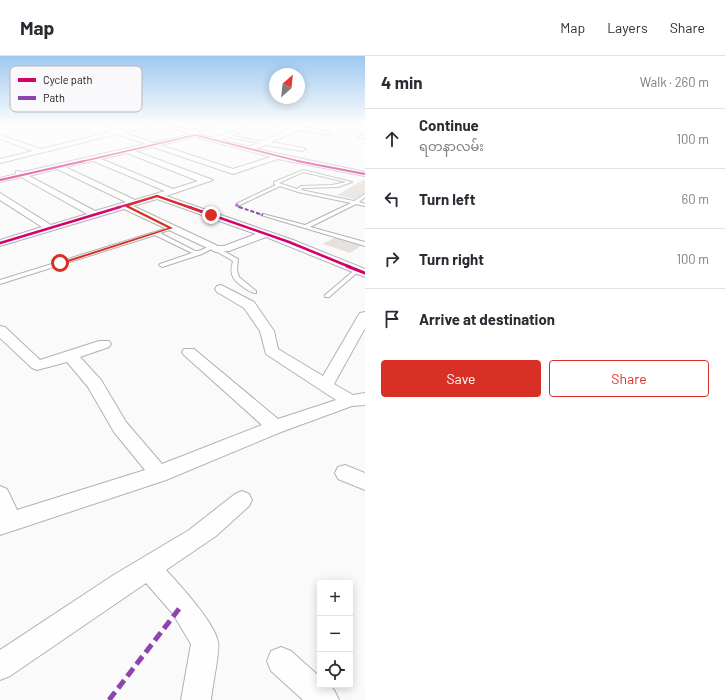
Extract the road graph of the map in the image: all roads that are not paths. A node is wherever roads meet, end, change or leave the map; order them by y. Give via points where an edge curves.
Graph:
1 (29, 154) edge
2 (39, 154) edge
3 (115, 154) edge
4 (135, 154) edge
5 (182, 154) edge
6 (268, 154) edge
7 (278, 157) junction
8 (245, 158) dead end
9 (95, 159) junction
10 (0, 162) edge
11 (259, 163) junction
12 (59, 167) junction
13 (233, 172) junction
14 (364, 174) edge
15 (23, 175) junction
16 (0, 180) edge
17 (205, 181) junction
18 (279, 185) junction
19 (298, 190) junction
20 (172, 191) junction
21 (365, 195) edge
22 (0, 196) edge
23 (157, 196) junction
24 (355, 203) junction
25 (130, 204) junction
26 (238, 204) dead end
27 (364, 204) edge
28 (95, 215) junction
29 (263, 215) dead end
30 (305, 227) junction
31 (50, 228) junction
32 (171, 228) junction
33 (156, 232) junction
34 (265, 234) junction
35 (0, 243) edge
36 (365, 244) edge
37 (214, 248) junction
38 (197, 253) junction
39 (162, 266) dead end
40 (361, 271) edge
41 (0, 282) edge
42 (221, 289) dead end
43 (254, 292) dead end
44 (327, 296) dead end
45 (365, 316) edge
46 (0, 330) edge
47 (104, 344) dead end
48 (189, 352) dead end
49 (70, 355) junction
50 (325, 386) junction
51 (357, 400) edge
52 (275, 427) junction
53 (345, 472) dead end
54 (159, 474) junction
55 (365, 482) edge
56 (0, 495) edge
57 (242, 500) dead end
58 (5, 523) edge
59 (148, 568) junction
60 (282, 661) dead end
61 (0, 666) edge
62 (196, 700) edge
63 (324, 700) edge

1 - 10 street
2 - 12 street
3 - 9 street
4 - 17 street
5 - 13 street
6 - 7 street
7 - 11 street
7 - 14 street
8 - 11 street
9 - 12 street
9 - 20 street
10 - 15 street
11 - 13 street
12 - 15 street
12 - 25 street
13 - 17 street
15 - 16 street
15 - 28 street
17 - 20 street
18 - 19 lane
18 - 19 lane via 275,183 303,171 350,182 340,187 308,186
18 - 26 lane
19 - 24 lane
20 - 23 street
21 - 24 lane
22 - 31 street
23 - 25 street
23 - 34 street
24 - 27 lane
24 - 30 lane
25 - 28 street
25 - 32 street
28 - 31 street
29 - 30 lane
30 - 36 lane
31 - 35 street
32 - 33 lane
32 - 37 street
33 - 38 lane
33 - 41 lane
34 - 37 street via 225,249
34 - 40 street
37 - 38 lane
37 - 43 lane via 236,260 236,278
38 - 39 lane
40 - 44 lane
42 - 50 street via 249,305 267,331 271,351
45 - 50 street
46 - 49 street via 37,365
47 - 49 street
48 - 52 street
49 - 54 street via 95,384 120,427
50 - 51 street
51 - 52 street
52 - 54 street
53 - 55 street
54 - 58 street
56 - 58 street
57 - 59 street via 222,520
59 - 61 street
59 - 62 street via 182,605 205,642
60 - 63 street

